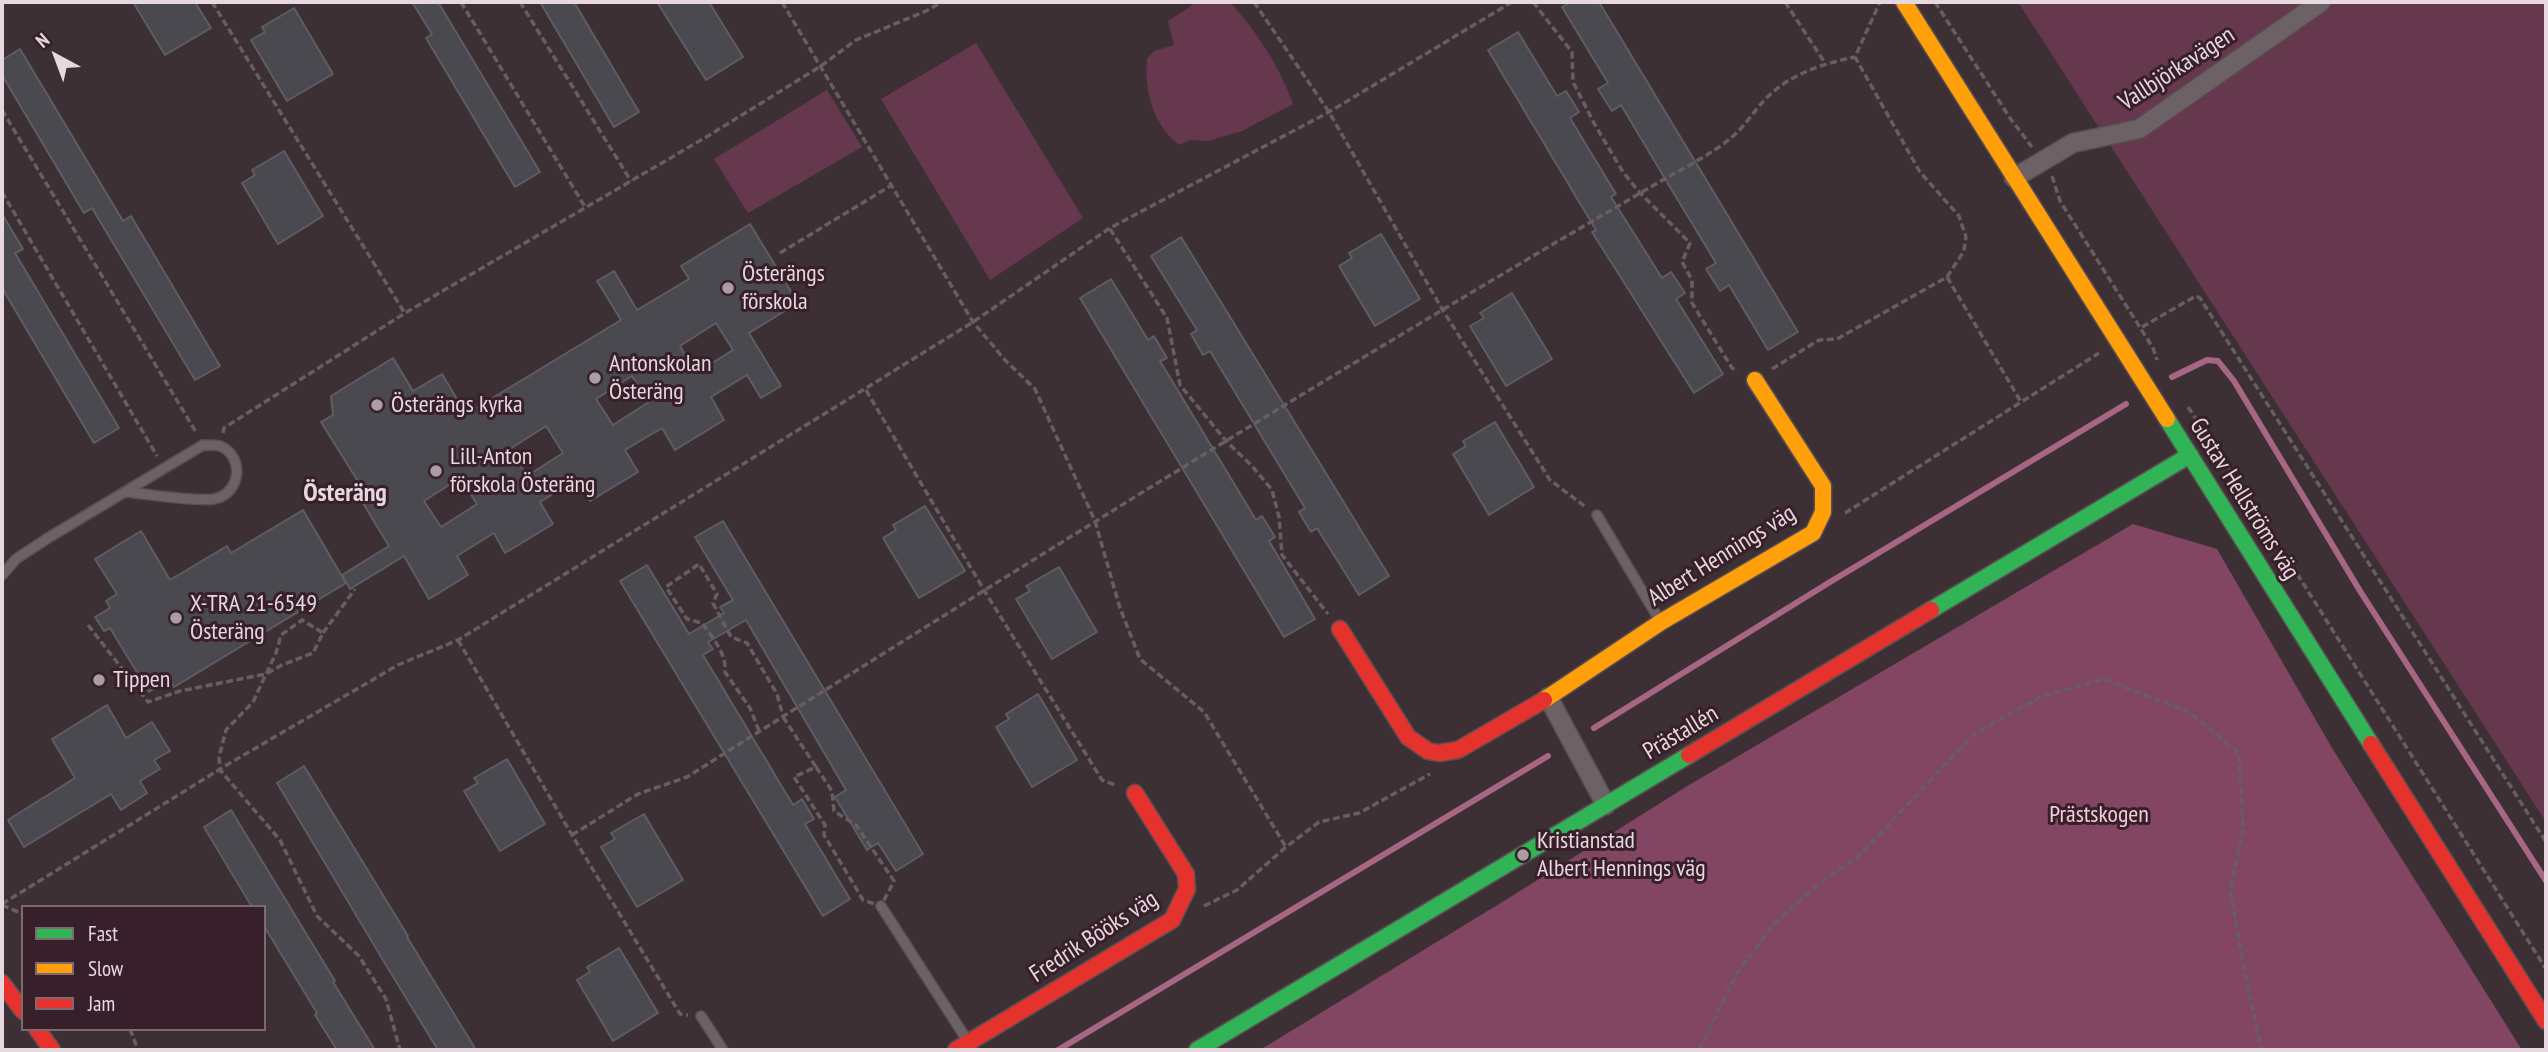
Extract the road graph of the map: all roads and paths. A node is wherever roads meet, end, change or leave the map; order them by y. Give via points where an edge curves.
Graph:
1 (212, 2) edge
2 (461, 2) edge
3 (520, 2) edge
4 (782, 2) edge
5 (942, 2) edge
6 (1254, 2) edge
7 (1512, 2) edge
8 (1534, 2) edge
9 (1785, 2) edge
10 (1880, 2) edge
11 (1904, 2) edge
12 (1935, 2) edge
13 (2321, 2) edge
14 (1855, 57) junction
15 (1825, 63) junction
16 (821, 66) junction
17 (2, 110) edge
18 (1329, 112) junction
19 (2043, 161) junction
20 (2014, 178) junction
21 (631, 181) junction
22 (892, 185) junction
23 (2, 192) edge
24 (1640, 193) junction
25 (585, 207) junction
26 (1110, 228) junction
27 (780, 253) dead end
28 (1947, 278) junction
29 (1442, 309) junction
30 (405, 313) junction
31 (973, 322) junction
32 (2141, 328) junction
33 (2118, 342) junction
34 (2158, 362) dead end
35 (1755, 380) junction
36 (866, 390) junction
37 (2183, 401) dead end
38 (2021, 402) junction
39 (1226, 441) junction
40 (203, 445) junction
41 (220, 446) junction
42 (2190, 456) junction
43 (164, 469) junction
44 (127, 492) junction
45 (1597, 515) joint
46 (1095, 521) junction
47 (1813, 533) junction
48 (2, 575) edge
49 (355, 589) dead end
50 (985, 590) junction
51 (1661, 622) junction
52 (88, 625) dead end
53 (1340, 629) joint
54 (323, 633) junction
55 (458, 640) junction
56 (266, 674) junction
57 (1548, 697) junction
58 (783, 716) junction
59 (760, 731) junction
60 (1458, 750) junction
61 (816, 767) junction
62 (220, 770) junction
63 (1135, 793) joint
64 (1606, 805) junction
65 (572, 835) junction
66 (2546, 842) edge
67 (1286, 847) junction
68 (2, 905) edge
69 (881, 906) junction
70 (21, 913) edge
71 (1172, 920) junction
72 (2546, 969) edge
73 (2, 983) edge
74 (21, 1008) edge
75 (701, 1016) joint
76 (2546, 1021) edge
77 (38, 1031) edge
78 (131, 1031) edge
79 (962, 1046) edge
80 (52, 1050) edge
81 (138, 1050) edge
82 (400, 1050) edge
83 (723, 1050) edge
84 (1197, 1050) edge
85 (1699, 1050) edge
86 (2262, 1050) edge

1 - 30 path
2 - 25 path
3 - 21 path
4 - 16 path
5 - 16 path via 856,40
6 - 18 path
7 - 18 path
8 - 24 path via 1572,52 1573,82 1623,172
9 - 15 path
10 - 14 path
11 - 20 street, Gustav Hellströms väg
12 - 19 path
13 - 19 street, Vallbjörkavägen via 2139,129 2073,143
14 - 15 path
14 - 28 path via 1920,172 1959,216 1966,237 1964,251
15 - 24 path via 1771,93 1728,141
16 - 21 path
16 - 22 path
17 - 40 path
18 - 26 path
18 - 29 path
19 - 20 street, Vallbjörkavägen
19 - 32 path via 2060,201
20 - 33 street, Gustav Hellströms väg
21 - 25 path
22 - 27 path
22 - 31 path
23 - 43 path
24 - 29 path
24 - 35 path via 1690,243 1682,262 1692,279 1692,303 1732,368
25 - 30 path
26 - 31 path
26 - 39 path via 1167,318 1180,385
28 - 35 path via 1837,339 1819,340
28 - 38 path
29 - 39 path
29 - 45 path via 1550,480
30 - 41 path via 224,428
31 - 36 path
31 - 46 path via 1035,389
32 - 34 path
32 - 66 path via 2196,296 2200,298
33 - 38 path
33 - 42 street, Gustav Hellströms väg
35 - 47 street, Albert Hennings väg via 1823,486 1823,512
36 - 50 path
36 - 55 path
37 - 72 path via 2255,507
38 - 47 path
39 - 46 path
39 - 53 path via 1272,490 1282,555
40 - 41 lane
40 - 43 lane
41 - 44 lane via 229,453 236,470 236,482 223,496
42 - 64 street, Prästallén
42 - 76 street, Gustav Hellströms väg
43 - 44 lane
44 - 48 lane via 47,538
45 - 51 lane
46 - 50 path
46 - 67 path via 1140,659 1204,712
47 - 51 street, Albert Hennings väg
49 - 54 path
50 - 58 path
50 - 63 path via 1102,780
51 - 57 street, Albert Hennings väg
52 - 56 path via 148,702
53 - 60 street via 1408,737 1428,751
54 - 56 path via 313,653
54 - 56 path via 302,620 281,635
55 - 62 path via 398,665
55 - 65 path
56 - 62 path via 253,702 226,730
57 - 60 street, Albert Hennings väg
57 - 64 street
58 - 59 path
58 - 59 path via 777,694 747,643 731,637 713,603 717,594 699,564 666,587 687,620 702,623 716,643 726,663 725,672
58 - 61 path
59 - 65 path via 687,777 638,794
60 - 67 path via 1441,768 1359,813 1319,822
61 - 69 path via 832,791 834,811 856,825 894,880
61 - 69 path via 794,777 825,825 824,835 863,900
62 - 68 path
62 - 82 path via 280,840 317,916 359,956 386,999
63 - 71 street, Fredrik Bööks väg via 1186,874 1187,889
64 - 84 street, Prästallén
65 - 75 path via 680,1014
67 - 71 path via 1237,890
68 - 70 path
69 - 79 lane
71 - 79 street, Fredrik Bööks väg
73 - 74 street
75 - 83 lane
77 - 80 street
78 - 81 path
85 - 86 path via 1737,973 1775,923 1822,881 1859,856 1974,734 2040,697 2103,679 2189,712 2239,753 2243,832 2230,889

